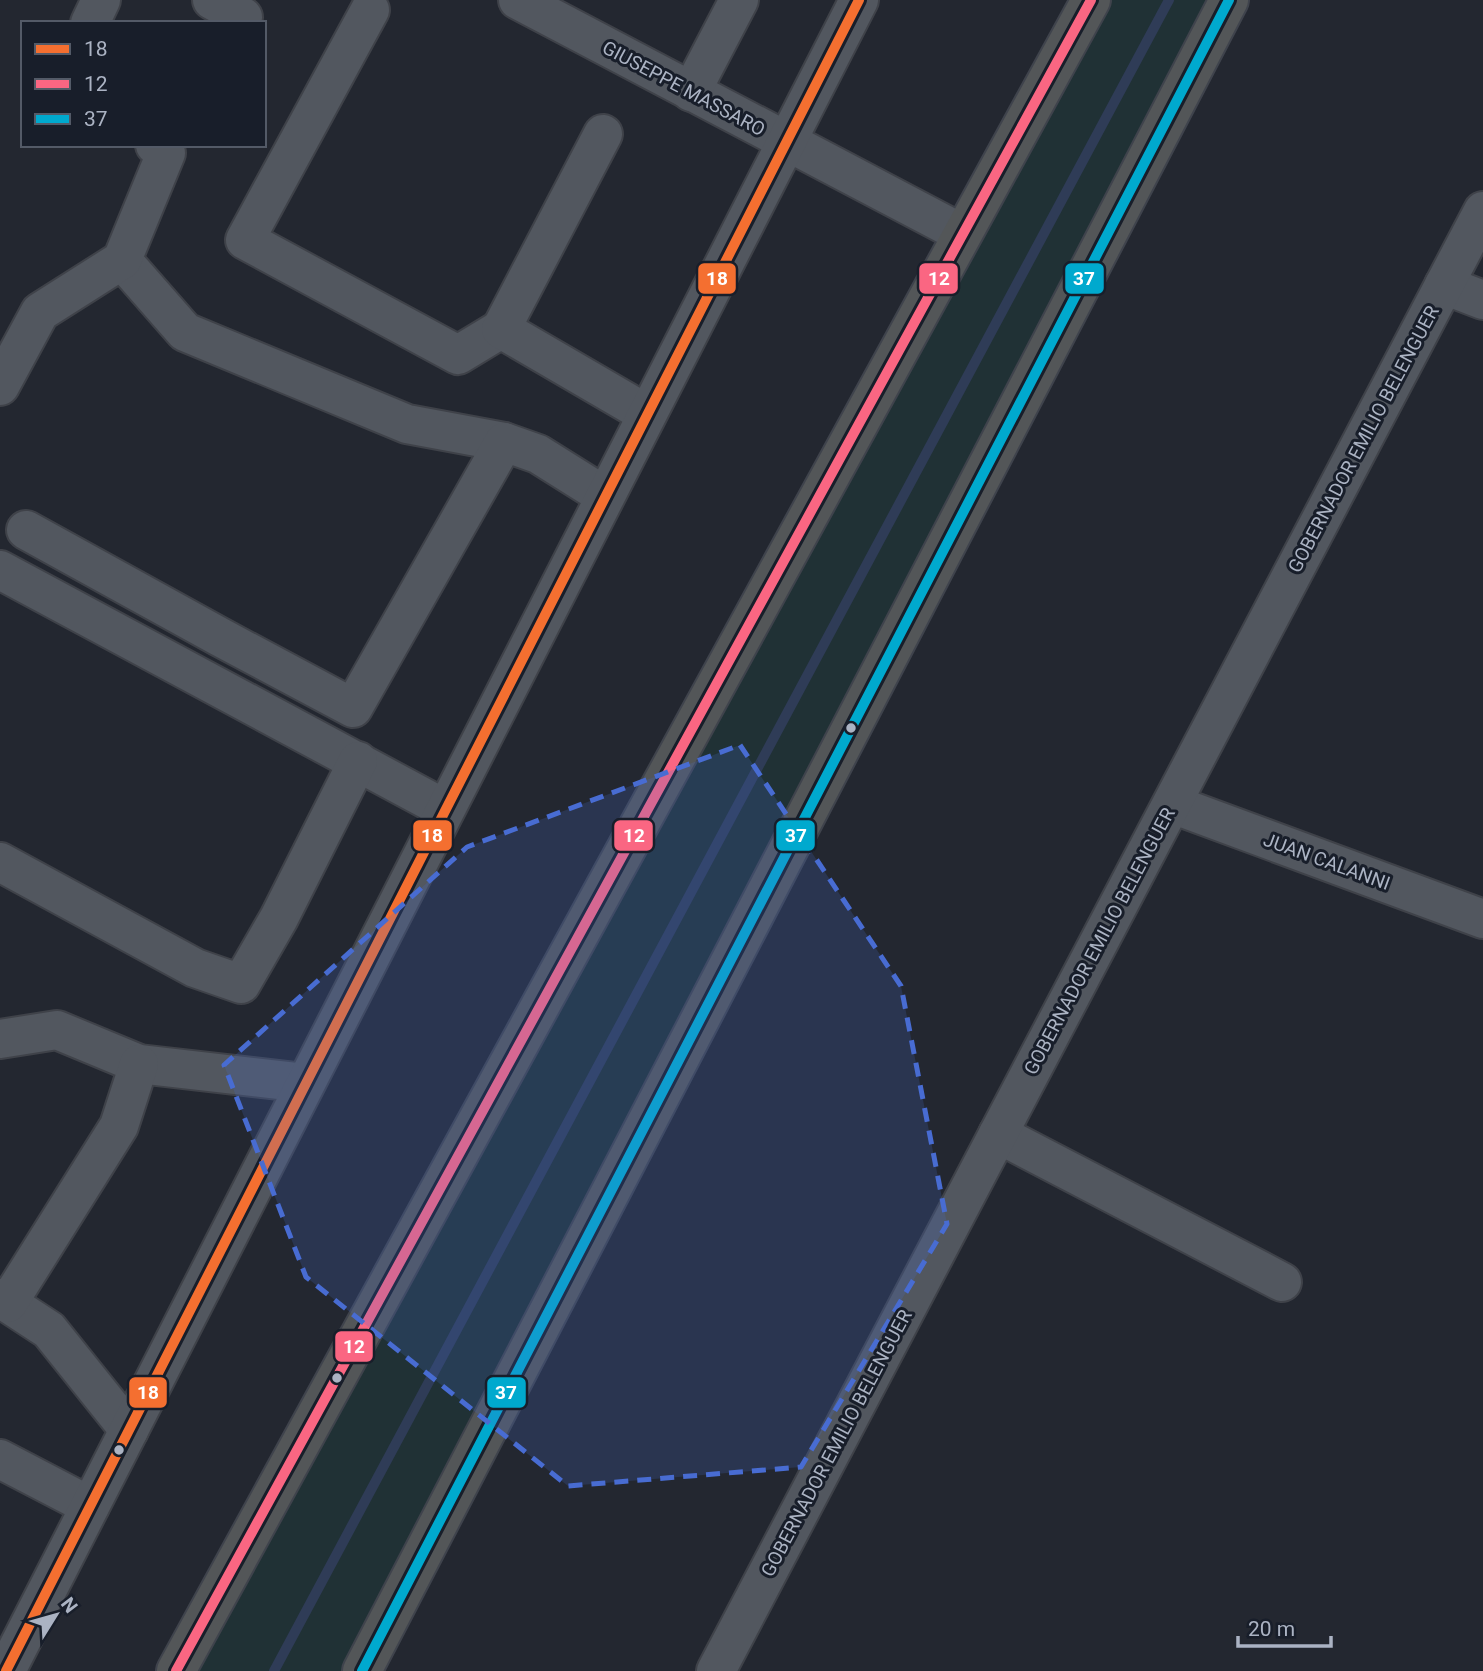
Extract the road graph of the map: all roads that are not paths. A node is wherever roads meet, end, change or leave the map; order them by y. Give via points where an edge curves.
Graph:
1 (101, 0) edge
2 (212, 0) edge
3 (518, 0) edge
4 (739, 0) edge
5 (859, 0) edge
6 (1091, 0) edge
7 (1230, 0) edge
8 (370, 10) dead end
9 (91, 21) edge
10 (241, 21) edge
11 (691, 92) junction
12 (603, 134) dead end
13 (785, 142) junction
14 (164, 148) edge
15 (1483, 211) edge
16 (961, 233) junction
17 (122, 260) junction
18 (1444, 285) junction
19 (1483, 300) edge
20 (501, 329) junction
21 (0, 386) edge
22 (646, 414) junction
23 (503, 442) junction
24 (605, 496) junction
25 (26, 530) dead end
26 (0, 570) edge
27 (358, 761) junction
28 (1172, 804) junction
29 (445, 809) junction
30 (0, 862) edge
31 (1483, 919) edge
32 (0, 1039) edge
33 (139, 1063) junction
34 (305, 1083) junction
35 (998, 1134) junction
36 (1282, 1282) dead end
37 (4, 1301) edge
38 (129, 1430) junction
39 (0, 1459) edge
40 (90, 1506) junction
41 (6, 1671) edge
42 (176, 1671) edge
43 (362, 1671) edge
44 (716, 1671) edge

1 - 9 street
2 - 10 street via 243,17
3 - 11 street, GIUSEPPE MASSARO
4 - 11 street
5 - 13 street
6 - 16 highway
7 - 43 highway
8 - 20 street via 245,240 458,355
11 - 13 street, GIUSEPPE MASSARO
12 - 20 street
13 - 16 street, GIUSEPPE MASSARO
13 - 22 street
14 - 17 street
15 - 18 street, GOBERNADOR EMILIO BELENGUER
16 - 42 highway
17 - 21 street via 40,312
17 - 23 street via 184,332 407,424
18 - 19 street
18 - 28 street, GOBERNADOR EMILIO BELENGUER
20 - 22 street
22 - 24 street
23 - 24 street via 538,454
23 - 25 street via 353,708
24 - 29 street
26 - 27 street
27 - 29 street
27 - 30 street via 241,984 195,968
28 - 31 street, JUAN CALANNI
28 - 35 street, GOBERNADOR EMILIO BELENGUER
29 - 34 street
32 - 33 street via 57,1030
33 - 34 street
33 - 37 street via 119,1126
34 - 38 street
35 - 36 street
35 - 44 street, GOBERNADOR EMILIO BELENGUER
37 - 38 street via 49,1331
38 - 40 street
39 - 40 street
40 - 41 street

